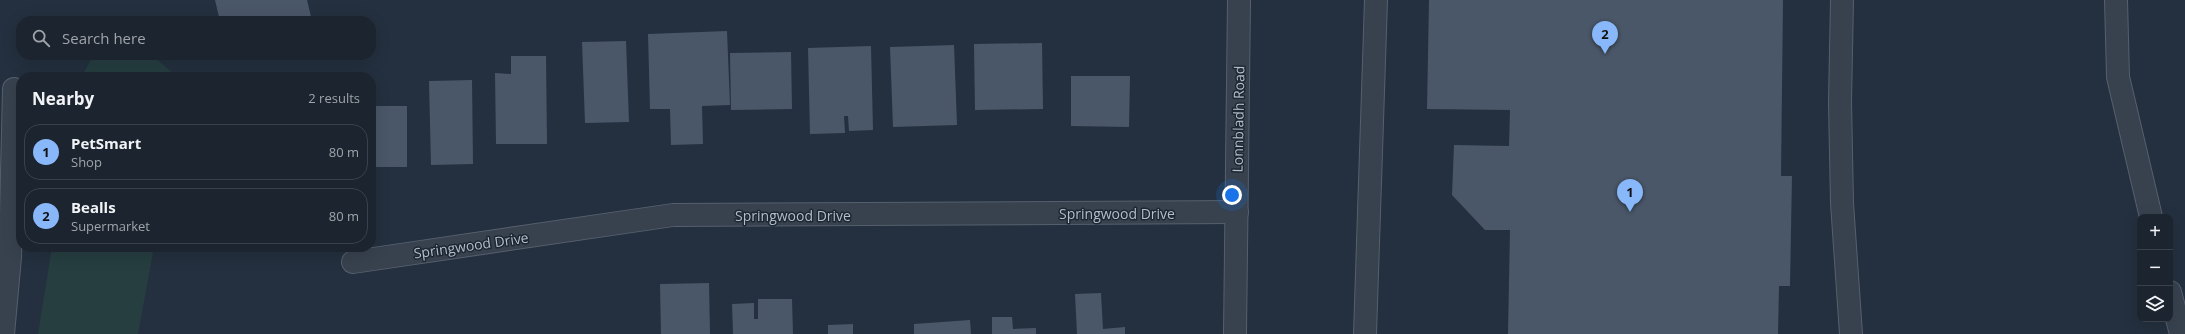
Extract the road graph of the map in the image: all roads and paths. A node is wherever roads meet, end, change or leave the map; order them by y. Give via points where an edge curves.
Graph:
1 (1239, 0) edge
2 (1376, 0) edge
3 (1842, 0) edge
4 (2116, 0) edge
5 (14, 89) dead end
6 (1237, 212) junction
7 (2150, 214) edge
8 (352, 262) dead end
9 (2173, 303) edge
10 (3, 334) edge
11 (1235, 334) edge
12 (1365, 334) edge
13 (1851, 334) edge
14 (2181, 334) edge

1 - 6 street, Lonnbladh Road
2 - 12 street
3 - 13 street via 1842,203
4 - 7 street via 2118,77
5 - 10 street via 10,257
6 - 8 street, Springwood Drive via 673,215
6 - 11 street, Lonnbladh Road
9 - 14 street

